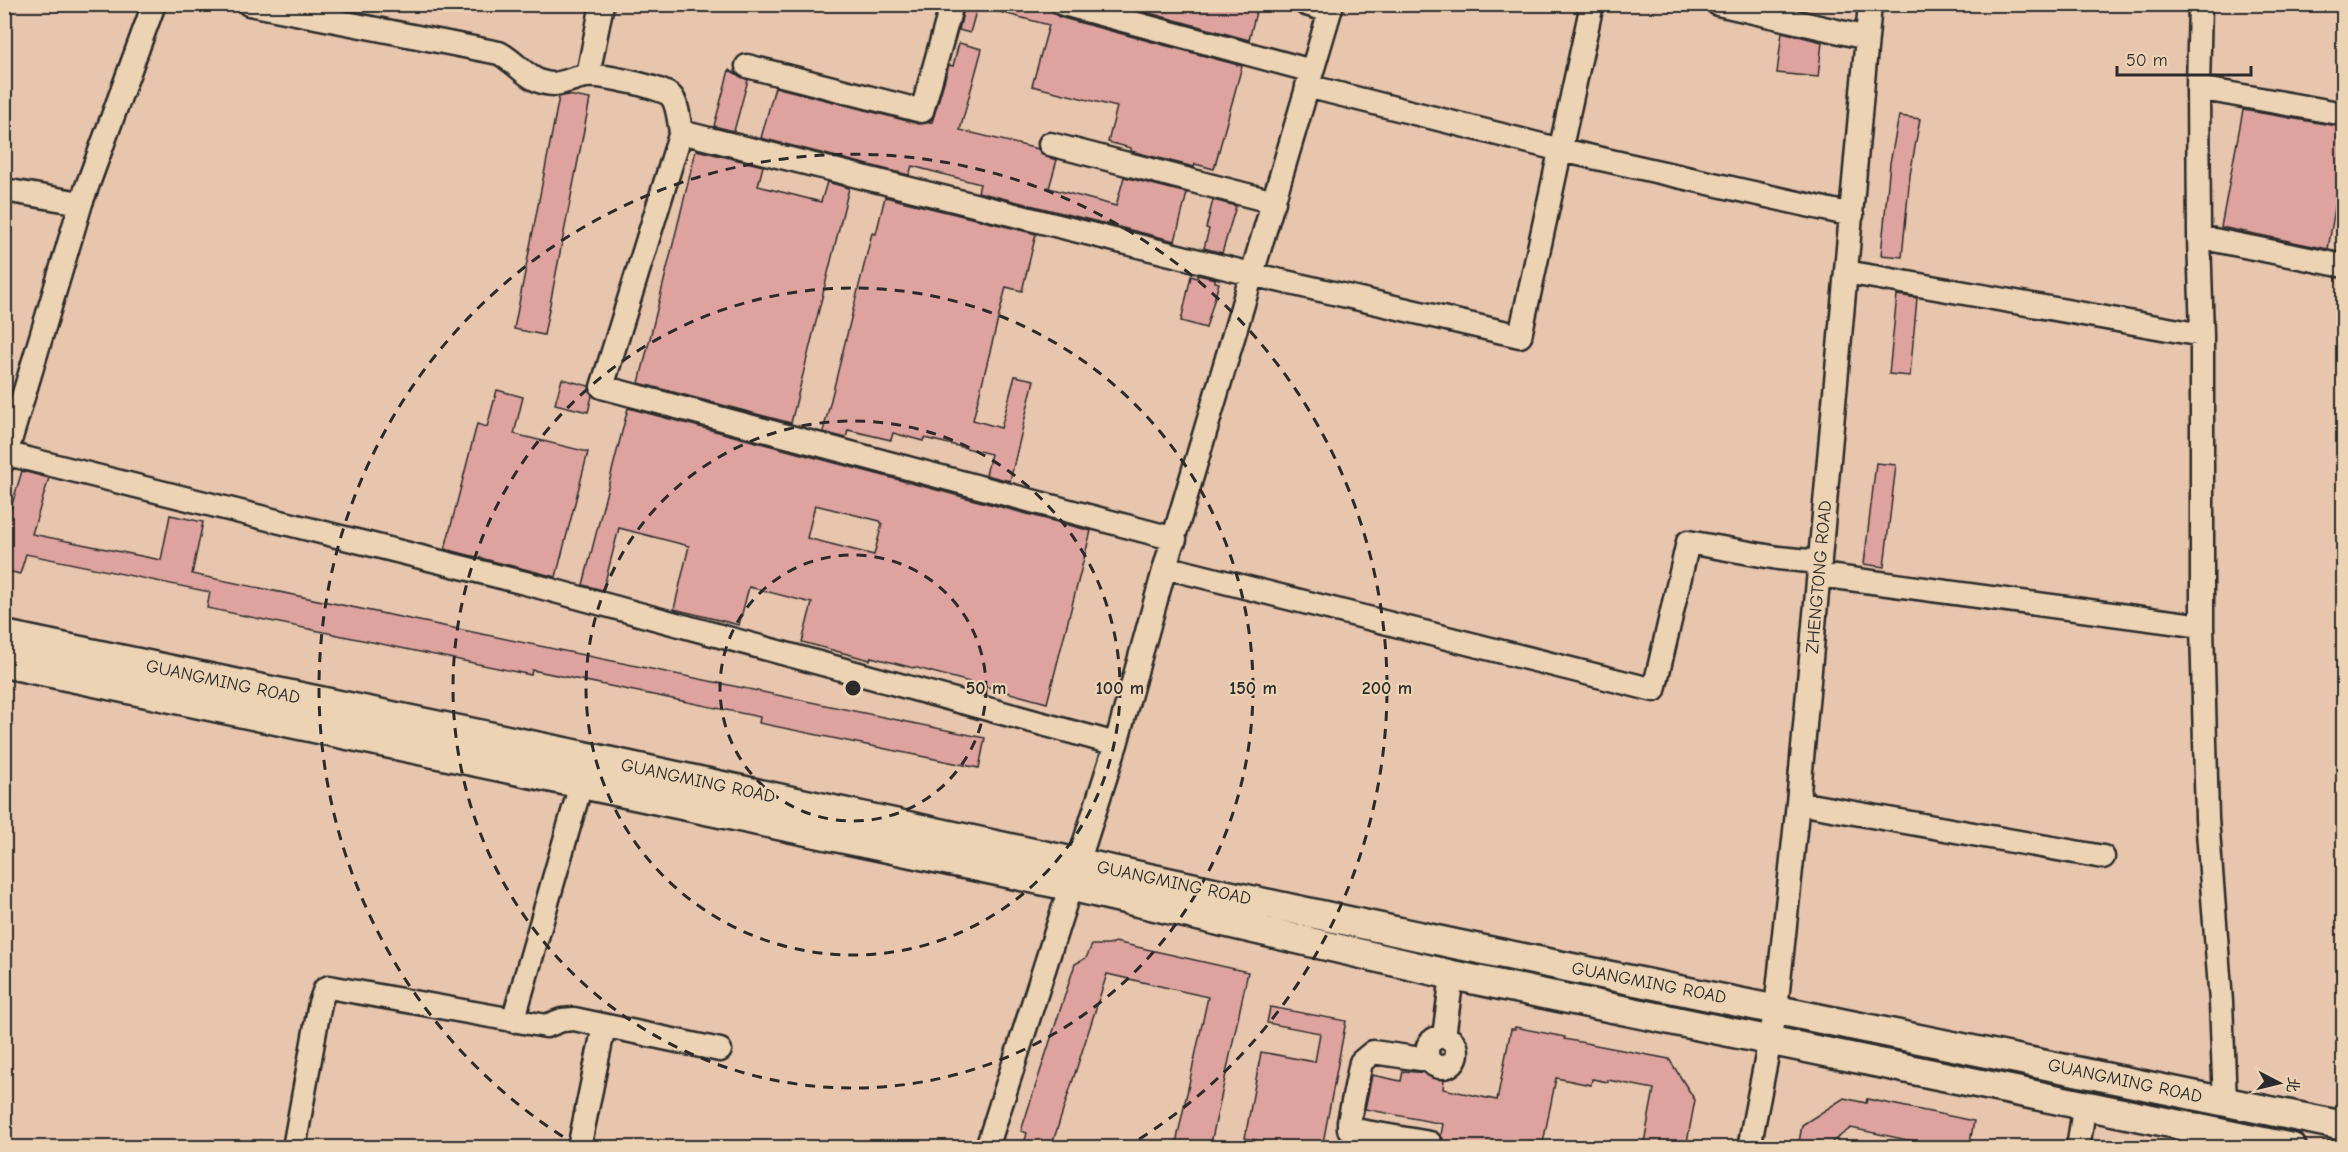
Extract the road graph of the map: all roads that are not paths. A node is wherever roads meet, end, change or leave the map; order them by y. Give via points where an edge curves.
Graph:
1 (154, 4) edge
2 (249, 4) edge
3 (602, 4) edge
4 (952, 4) edge
5 (1063, 4) edge
6 (1306, 4) edge
7 (1592, 4) edge
8 (1718, 4) edge
9 (1870, 4) edge
10 (2200, 4) edge
11 (1331, 8) edge
12 (1867, 38) junction
13 (747, 66) dead end
14 (588, 75) junction
15 (1309, 79) junction
16 (2198, 88) junction
17 (2343, 114) edge
18 (681, 132) junction
19 (1050, 144) dead end
20 (1561, 150) junction
21 (4, 190) edge
22 (1274, 202) junction
23 (81, 203) junction
24 (1852, 215) junction
25 (2199, 237) junction
26 (2343, 266) edge
27 (1846, 272) junction
28 (1251, 274) junction
29 (2202, 334) junction
30 (5, 456) edge
31 (1174, 539) junction
32 (1165, 567) junction
33 (1820, 568) junction
34 (2202, 626) junction
35 (4, 635) edge
36 (4, 663) edge
37 (1116, 744) junction
38 (588, 757) junction
39 (581, 785) junction
40 (1798, 802) junction
41 (2103, 857) dead end
42 (1073, 874) junction
43 (1452, 975) junction
44 (1776, 1009) junction
45 (513, 1021) junction
46 (604, 1026) junction
47 (1771, 1040) junction
48 (720, 1050) dead end
49 (2225, 1102) junction
50 (2085, 1103) junction
51 (2343, 1126) edge
52 (2191, 1138) edge
53 (2343, 1138) edge
54 (2220, 1141) edge
55 (1430, 1143) dead end
56 (294, 1148) edge
57 (579, 1148) edge
58 (987, 1148) edge
59 (1749, 1148) edge
60 (2078, 1148) edge
61 (2292, 1148) edge
62 (2341, 1148) edge

1 - 23 street
2 - 14 street via 499,53 512,59 521,71 544,82 554,84
3 - 14 street
4 - 13 street via 922,111
5 - 15 street
6 - 11 street
7 - 20 street
8 - 12 street
9 - 12 street, ZHENGTONG ROAD
10 - 16 street
11 - 15 street
12 - 24 street, ZHENGTONG ROAD
14 - 18 street via 662,89 673,98
15 - 20 street
15 - 22 street
16 - 17 street
16 - 25 street
18 - 28 street
18 - 31 street via 602,387
19 - 22 street
20 - 24 street
20 - 28 street via 1520,336
21 - 23 street
22 - 28 street
23 - 30 street
24 - 27 street, ZHENGTONG ROAD
25 - 26 street
25 - 29 street
27 - 29 street
27 - 33 street, ZHENGTONG ROAD
28 - 31 street
29 - 34 street
30 - 37 street via 529,584
31 - 32 street
32 - 33 street via 1654,690 1688,542
32 - 37 street
33 - 34 street
33 - 40 street, ZHENGTONG ROAD
34 - 49 street via 2206,818
35 - 38 main road, GUANGMING ROAD
36 - 39 main road, GUANGMING ROAD
37 - 42 street
38 - 39 street
38 - 42 main road, GUANGMING ROAD
39 - 42 main road, GUANGMING ROAD
39 - 45 street
40 - 41 street
40 - 44 street, ZHENGTONG ROAD
42 - 43 main road, GUANGMING ROAD
42 - 44 main road, GUANGMING ROAD via 1455,944
42 - 58 street
43 - 47 main road, GUANGMING ROAD
43 - 55 street via 1444,1037 1456,1046 1453,1062 1438,1067 1428,1060 1373,1052 1361,1062 1349,1122 1350,1129
44 - 47 street, ZHENGTONG ROAD
44 - 49 main road, GUANGMING ROAD
45 - 46 street via 546,1026 574,1019
45 - 56 street via 325,989
46 - 48 street
46 - 57 street
47 - 50 main road, GUANGMING ROAD
47 - 59 street, ZHENGTONG ROAD
49 - 51 main road, GUANGMING ROAD
50 - 52 main road, GUANGMING ROAD
50 - 60 street
52 - 54 main road, GUANGMING ROAD
53 - 62 main road
54 - 61 main road, GUANGMING ROAD

